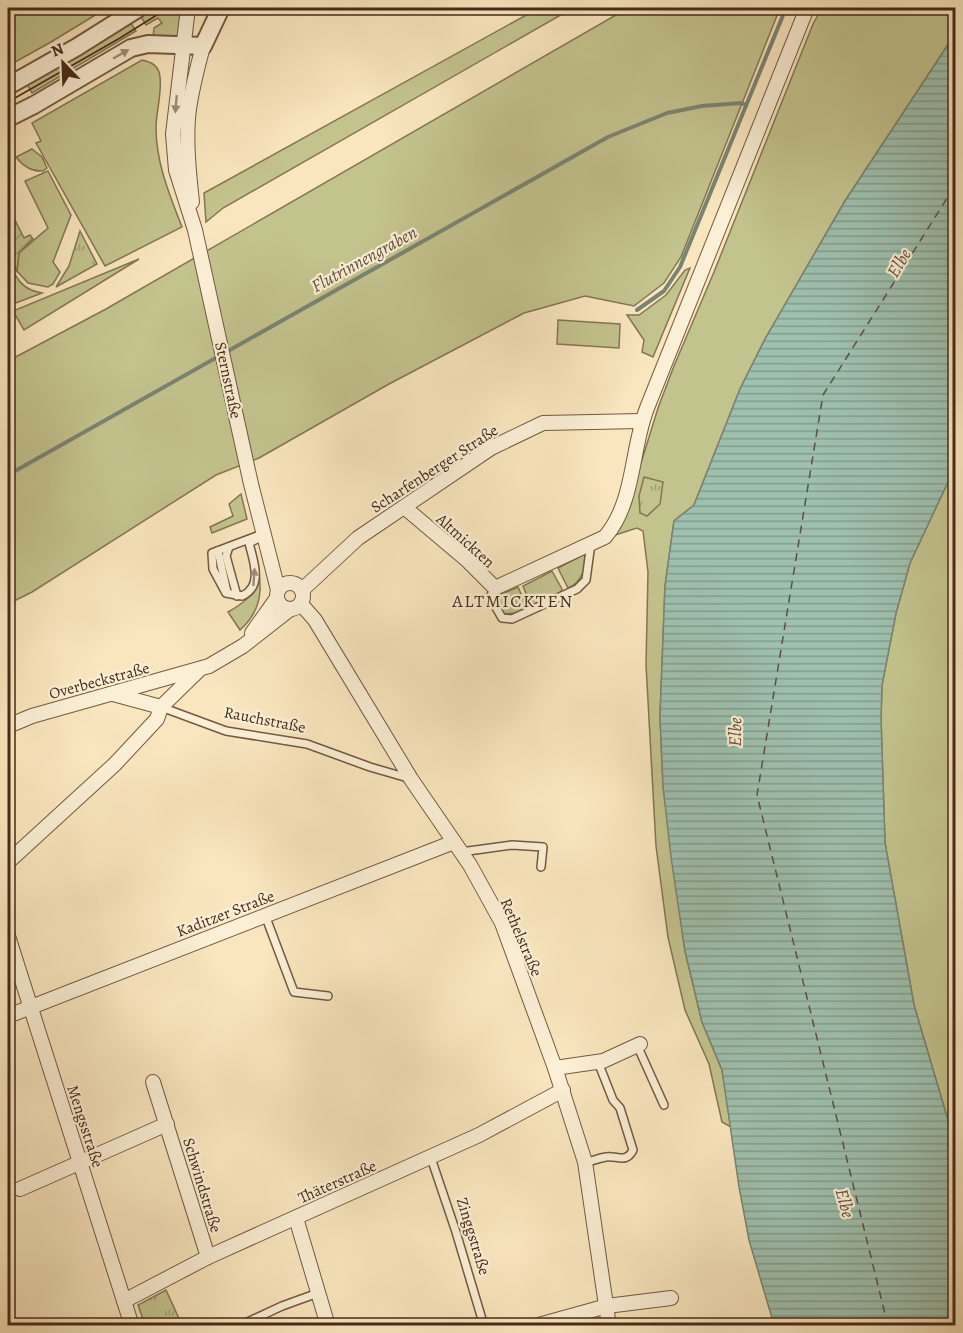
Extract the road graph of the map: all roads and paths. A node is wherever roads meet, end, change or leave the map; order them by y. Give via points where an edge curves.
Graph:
1 (138, 8) edge
2 (188, 8) edge
3 (221, 8) edge
4 (807, 8) edge
5 (184, 46) junction
6 (203, 46) junction
7 (8, 86) edge
8 (8, 118) edge
9 (194, 226) junction
10 (642, 421) junction
11 (404, 507) junction
12 (265, 535) junction
13 (591, 543) junction
14 (229, 547) junction
15 (297, 586) junction
16 (495, 588) junction
17 (278, 594) junction
18 (237, 596) junction
19 (295, 607) junction
20 (243, 646) junction
21 (200, 669) junction
22 (111, 694) junction
23 (161, 707) junction
24 (8, 726) edge
25 (411, 779) junction
26 (458, 847) junction
27 (8, 862) edge
28 (541, 867) dead end
29 (265, 915) junction
30 (8, 936) edge
31 (328, 996) dead end
32 (30, 1006) junction
33 (8, 1016) edge
34 (639, 1045) joint
35 (598, 1062) junction
36 (555, 1068) junction
37 (153, 1082) dead end
38 (563, 1090) junction
39 (664, 1105) dead end
40 (167, 1124) junction
41 (431, 1158) junction
42 (80, 1162) junction
43 (585, 1164) junction
44 (20, 1189) dead end
45 (296, 1218) junction
46 (208, 1257) junction
47 (318, 1293) junction
48 (671, 1298) dead end
49 (124, 1301) junction
50 (607, 1306) junction
51 (132, 1326) edge
52 (239, 1326) edge
53 (328, 1326) edge
54 (483, 1326) edge
55 (536, 1326) edge
56 (609, 1326) edge

1 - 7 street
2 - 5 street, Sternstraße
3 - 6 street, Sternstraße
4 - 10 street
5 - 6 street
8 -> 5 street via 131,48 148,44
5 -> 9 street, Sternstraße via 174,134 176,170
6 - 9 street, Sternstraße via 188,118
9 - 12 street, Sternstraße
10 - 11 street, Scharfenberger Straße via 543,423 491,448
10 - 13 street, Altmickten via 627,494 614,526 605,537
11 - 15 street, Scharfenberger Straße
11 - 16 street, Altmickten
12 - 14 lane
12 - 15 street, Sternstraße
12 - 17 street, Sternstraße
18 -> 12 lane via 248,593 255,581 249,543
13 - 16 street, Altmickten
13 - 16 lane via 586,580 577,589 512,619 502,618 490,597
14 - 18 lane via 226,556
14 - 18 lane via 218,551 228,594
15 - 17 street via 284,584
15 - 19 street via 303,597
17 - 19 street via 280,606
17 - 20 street
19 - 20 street
19 - 25 street, Rethelstraße via 315,620
20 - 21 street
21 - 22 street, Overbeckstraße
21 - 23 street
22 - 23 street, Rauchstraße
22 - 24 street, Overbeckstraße
23 - 25 lane, Rauchstraße via 226,730 308,744
23 - 27 street via 157,719 114,764
25 - 26 street, Rethelstraße
26 - 28 lane via 543,847
26 - 29 street, Kaditzer Straße
26 - 36 street, Rethelstraße via 502,923
29 - 31 lane via 294,992
29 - 32 street, Kaditzer Straße
30 - 32 street, Mengsstraße
32 - 33 street, Kaditzer Straße
32 - 42 street, Mengsstraße
34 - 35 street
34 - 39 lane
35 - 36 street
35 - 43 lane via 620,1108 633,1150 621,1160 609,1156
36 - 38 street, Rethelstraße
37 - 40 street, Schwindstraße
38 - 41 street, Thäterstraße
38 - 43 street, Rethelstraße
40 - 42 street, Schwindstraße
40 - 46 street, Schwindstraße
41 - 45 street, Thäterstraße
41 - 54 lane, Zinggstraße
42 - 44 street, Schwindstraße
42 - 49 street, Mengsstraße
43 - 50 street, Rethelstraße
45 - 46 street, Thäterstraße
45 - 47 street
46 - 49 street, Thäterstraße
47 - 52 lane
47 - 53 street
48 - 50 street
49 - 51 street, Mengsstraße
50 - 55 street
50 - 56 street, Rethelstraße

